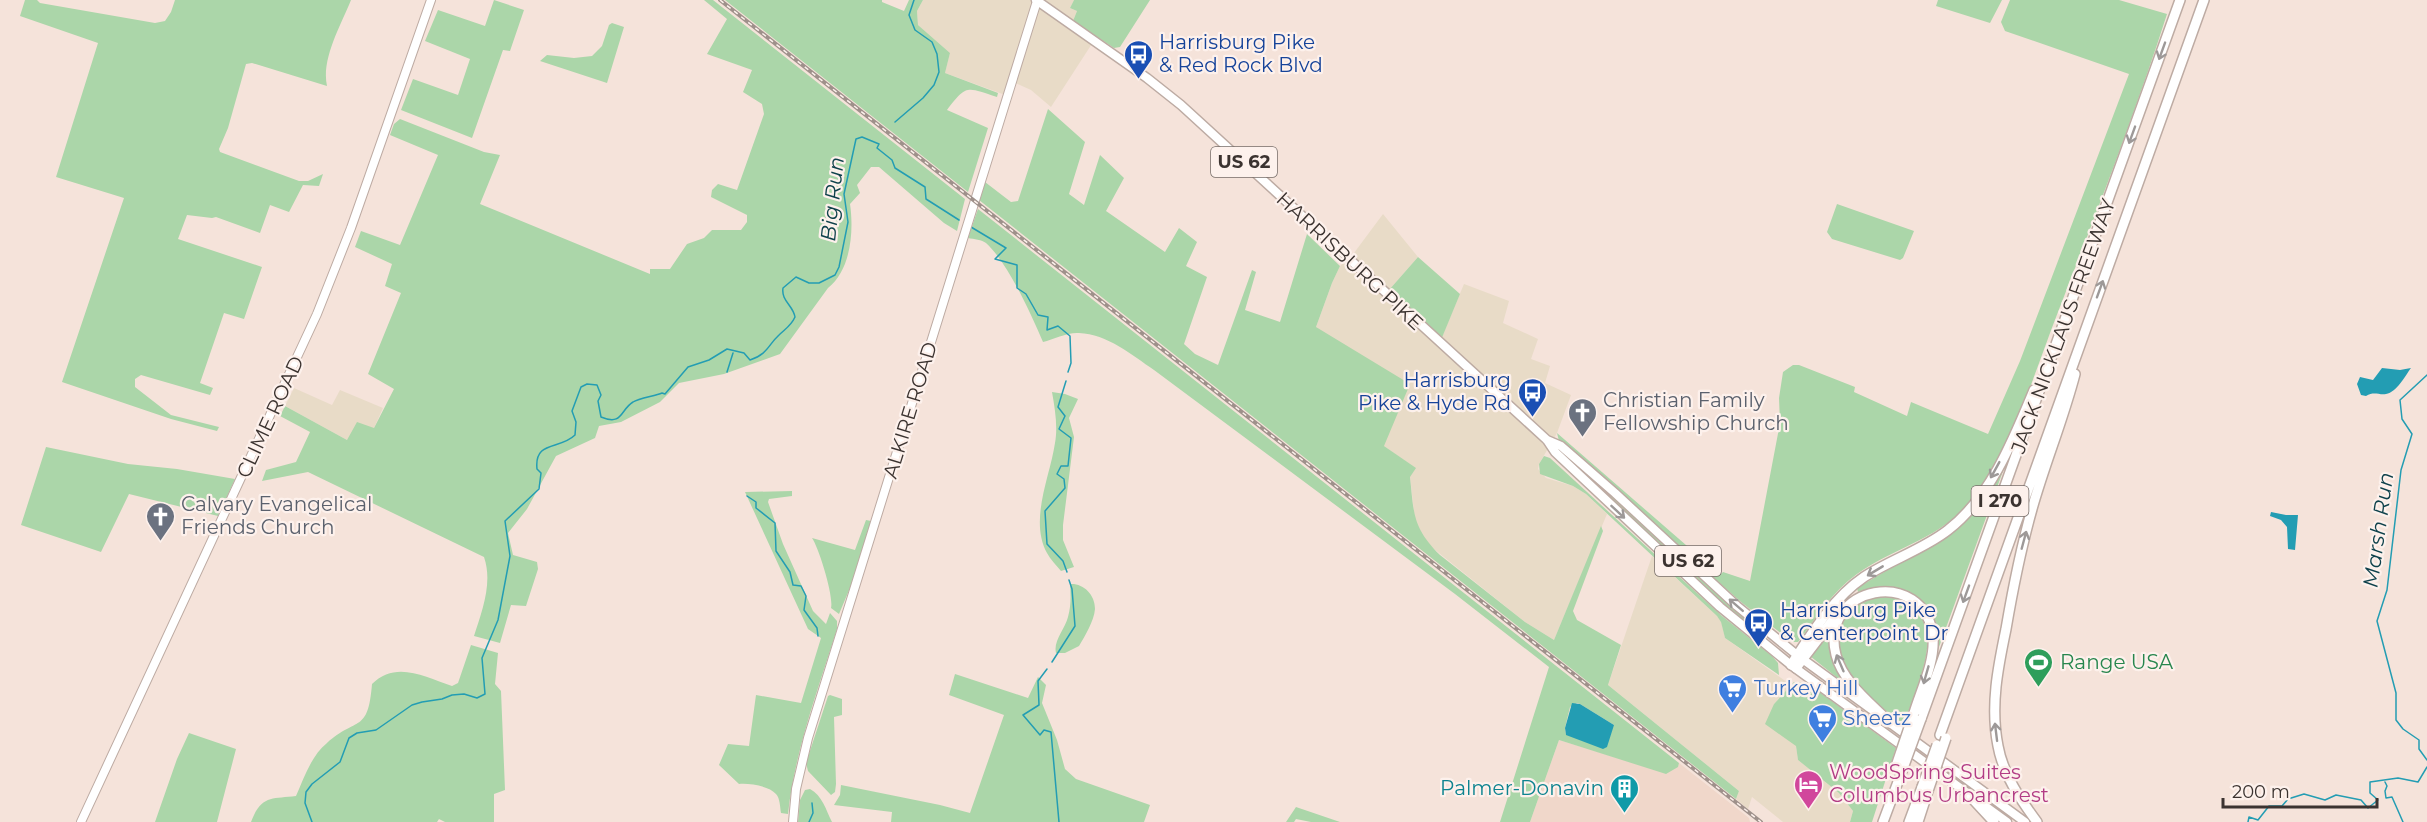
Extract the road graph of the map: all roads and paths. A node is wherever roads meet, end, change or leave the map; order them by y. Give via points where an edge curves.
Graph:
1 (431, 0) edge
2 (2180, 0) edge
3 (2204, 0) edge
4 (1036, 1) edge
5 (2079, 283) junction
6 (2093, 310) junction
7 (1546, 440) junction
8 (1857, 598) junction
9 (1800, 657) junction
10 (1794, 667) junction
11 (1917, 716) junction
12 (1890, 723) junction
13 (1925, 789) junction
14 (1968, 794) junction
15 (81, 822) edge
16 (793, 822) edge
17 (1883, 822) edge
18 (1909, 822) edge
19 (1918, 822) edge
20 (1994, 822) edge
21 (2007, 822) edge
22 (2025, 822) edge
23 (2037, 822) edge

1 - 15 main road, CLIME ROAD via 327,291
2 -> 5 highway, JACK NICKLAUS FREEWAY / I 270
6 -> 3 highway, JACK NICKLAUS FREEWAY / I 270
4 - 7 main road, HARRISBURG PIKE / US 62 via 1181,105
4 - 16 main road, ALKIRE ROAD via 808,738
5 -> 9 highway via 2022,419 1974,504 1948,530 1848,589 1830,609
5 -> 11 highway, JACK NICKLAUS FREEWAY / I 270
6 - 13 highway, JACK NICKLAUS FREEWAY / I 270, bridge
23 -> 6 highway via 2008,777 1998,747 1994,714 1996,679 2020,553
9 -> 7 main road, HARRISBURG PIKE / US 62 via 1737,606 1561,446
7 -> 10 main road, HARRISBURG PIKE / US 62 via 1555,453 1720,607
8 - 9 highway via 1838,612
8 -> 11 highway via 1872,592 1894,593 1914,602 1927,618 1933,647
12 -> 8 highway via 1849,680 1836,656 1837,627
9 - 10 highway
9 - 12 main road, HARRISBURG PIKE / US 62
10 - 14 main road, HARRISBURG PIKE / US 62
11 - 17 highway, JACK NICKLAUS FREEWAY / I 270, bridge
12 - 22 main road, HARRISBURG PIKE / US 62
13 - 18 highway, JACK NICKLAUS FREEWAY / I 270
13 - 19 highway
14 - 20 highway
14 - 21 main road, HARRISBURG PIKE / US 62

